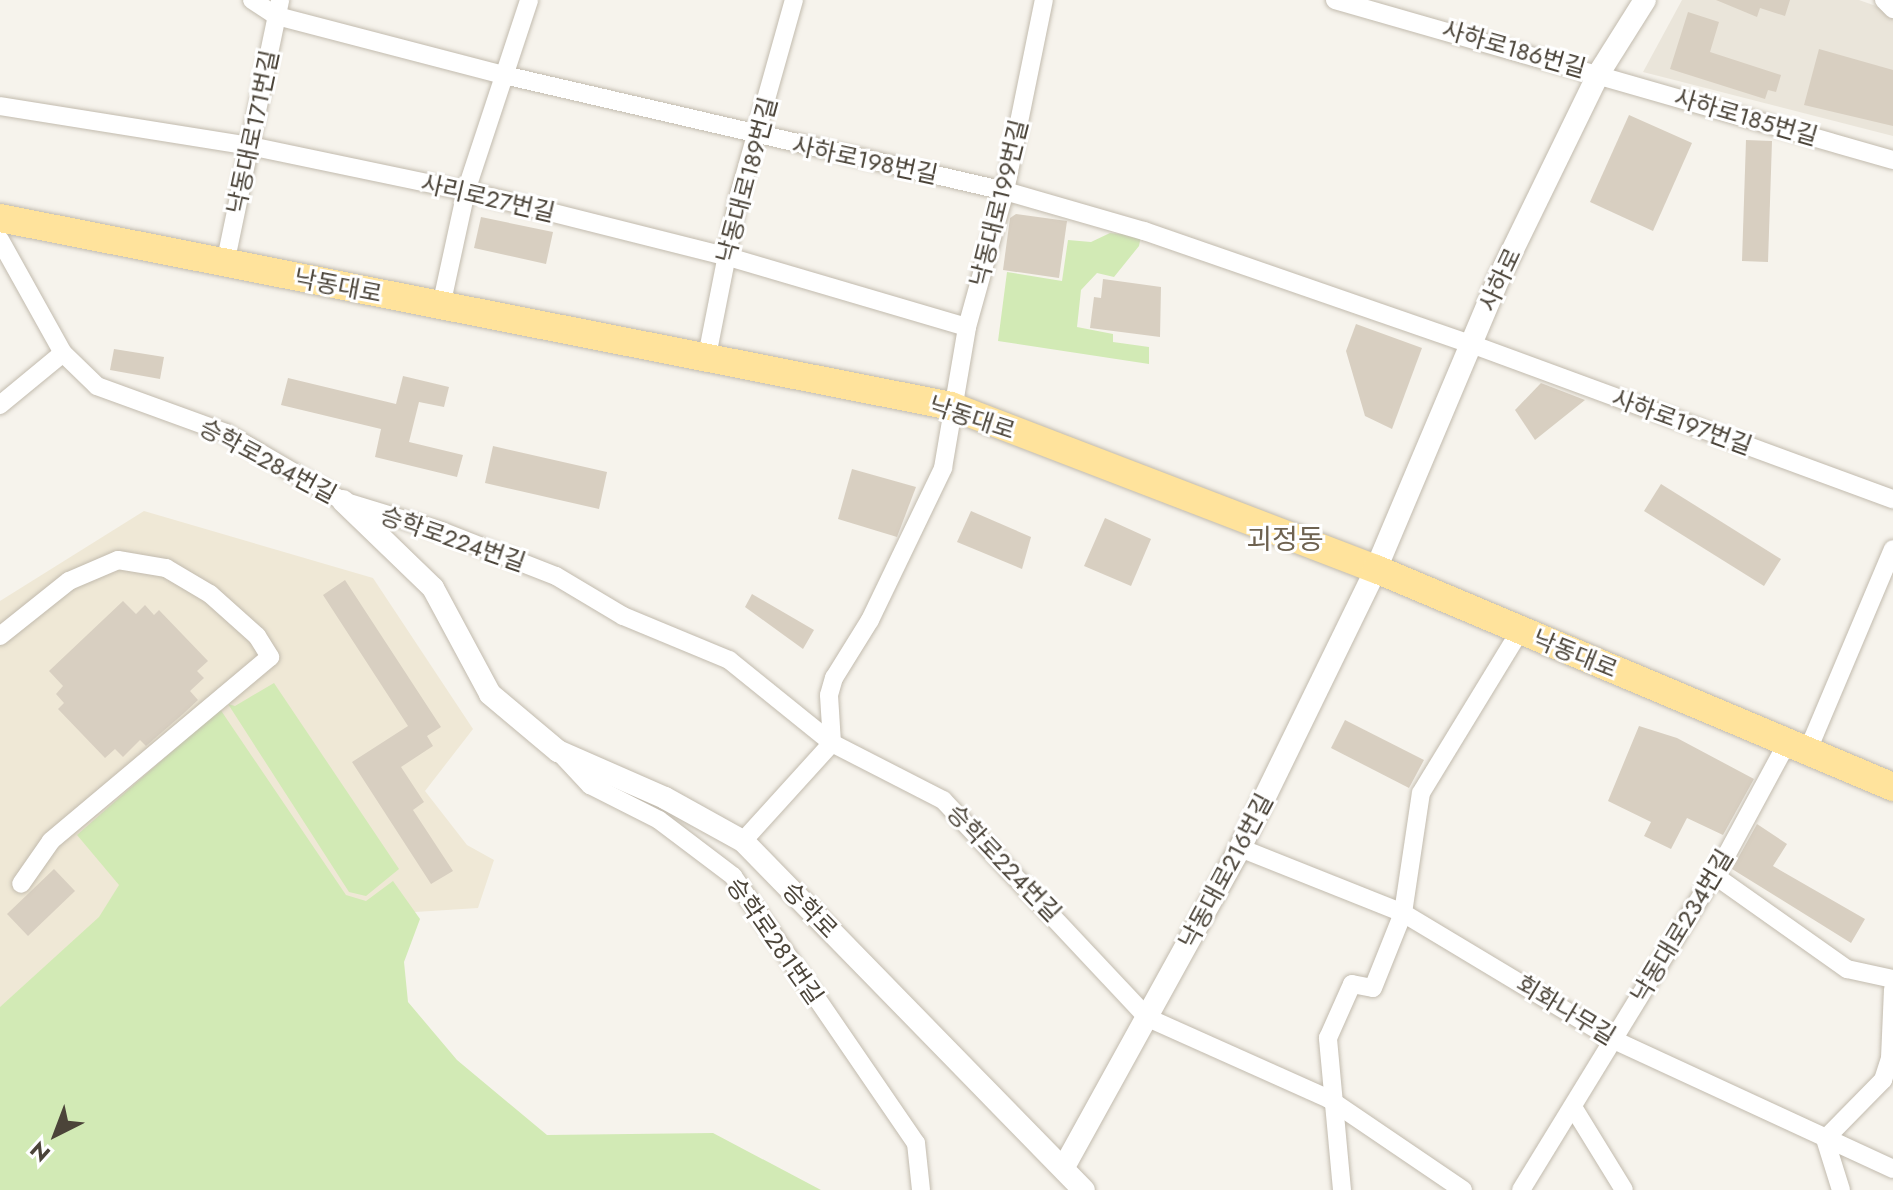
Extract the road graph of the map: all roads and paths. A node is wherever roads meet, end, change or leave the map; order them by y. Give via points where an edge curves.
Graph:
1 (252, 0) edge
2 (529, 0) edge
3 (794, 0) edge
4 (1044, 0) edge
5 (1335, 0) edge
6 (1645, 0) edge
7 (1884, 0) edge
8 (279, 8) edge
9 (1893, 9) edge
10 (1599, 73) junction
11 (504, 75) junction
12 (0, 106) edge
13 (758, 136) junction
14 (250, 146) junction
15 (1893, 160) edge
16 (466, 191) junction
17 (1005, 191) junction
18 (0, 218) edge
19 (0, 240) edge
20 (725, 256) junction
21 (225, 264) junction
22 (441, 306) junction
23 (967, 327) junction
24 (1471, 344) junction
25 (63, 353) junction
26 (706, 361) junction
27 (0, 405) edge
28 (951, 406) junction
29 (1893, 499) edge
30 (343, 501) junction
31 (1893, 549) edge
32 (1376, 569) junction
33 (1520, 631) junction
34 (0, 636) edge
35 (490, 694) joint
36 (832, 743) junction
37 (1798, 746) junction
38 (558, 751) junction
39 (1893, 787) edge
40 (743, 841) junction
41 (1240, 848) junction
42 (1714, 875) junction
43 (21, 884) dead end
44 (1403, 913) junction
45 (1893, 979) edge
46 (1893, 989) edge
47 (1148, 1018) junction
48 (1614, 1040) junction
49 (1329, 1099) junction
50 (1573, 1107) junction
51 (1825, 1139) junction
52 (1064, 1167) junction
53 (1893, 1169) edge
54 (921, 1190) edge
55 (1084, 1190) edge
56 (1342, 1190) edge
57 (1463, 1190) edge
58 (1521, 1190) edge
59 (1624, 1190) edge
60 (1841, 1190) edge

1 - 8 street, 사하로198번길
2 - 11 street
3 - 13 street, 낙동대로189번길
4 - 17 street, 낙동대로199번길
5 - 10 street, 사하로186번길
6 - 10 street, 사하로
7 - 9 street
8 - 11 street, 사하로198번길
8 - 14 street, 낙동대로171번길
10 - 15 street, 사하로185번길
10 - 24 street, 사하로
11 - 13 street, 사하로198번길
11 - 16 street
12 - 14 street, 사리로27번길
13 - 17 street, 사하로198번길
13 - 20 street, 낙동대로189번길
14 - 16 street, 사리로27번길
14 - 21 street, 낙동대로171번길
16 - 20 street, 사리로27번길
16 - 22 street
17 - 23 street, 낙동대로199번길
17 - 24 street, 사하로198번길 via 1144,231
18 - 21 main road, 낙동대로
19 - 25 street, 승학로284번길
20 - 23 street, 사리로27번길
20 - 26 street, 낙동대로189번길
21 - 22 main road, 낙동대로
22 - 26 main road, 낙동대로
23 - 28 street, 낙동대로199번길
24 - 29 street, 사하로197번길
24 - 32 street, 사하로
25 - 27 street
25 - 30 street, 승학로284번길 via 97,386 226,433
26 - 28 main road, 낙동대로
28 - 32 main road, 낙동대로
28 - 36 street, 낙동대로199번길 via 943,468 930,499 870,620 834,678 829,695
30 - 35 street, 승학로284번길 via 433,588
30 - 36 street, 승학로224번길 via 441,531 556,576 623,616 729,660
31 - 37 street, 낙동대로234번길
32 - 33 main road, 낙동대로
32 - 41 street, 낙동대로216번길
33 - 37 main road, 낙동대로
33 - 44 street via 1421,793
34 - 43 street via 69,581 118,560 166,568 210,594 257,636 270,657 51,841
35 - 38 street, 승학로
36 - 40 street
36 - 47 street, 승학로224번길 via 943,800
37 - 39 main road, 낙동대로
37 - 42 street, 낙동대로234번길
38 - 40 street, 승학로 via 665,798
38 - 54 street, 승학로281번길 via 590,785 659,820 733,876 916,1143
40 - 52 street, 승학로
41 - 44 street, 회화나무길
41 - 47 street, 낙동대로216번길
42 - 45 street via 1847,969
42 - 48 street, 낙동대로234번길
44 - 48 street, 회화나무길
44 - 49 street via 1373,988 1352,984 1328,1038
46 - 51 street via 1890,1058 1883,1080
47 - 49 street, 승학로224번길
47 - 52 street, 낙동대로216번길
48 - 50 street, 낙동대로234번길
48 - 51 street, 회화나무길
49 - 56 street
49 - 57 street, 승학로224번길
50 - 58 street, 낙동대로234번길
50 - 59 street
51 - 53 street, 회화나무길
51 - 60 street
52 - 55 street, 승학로

